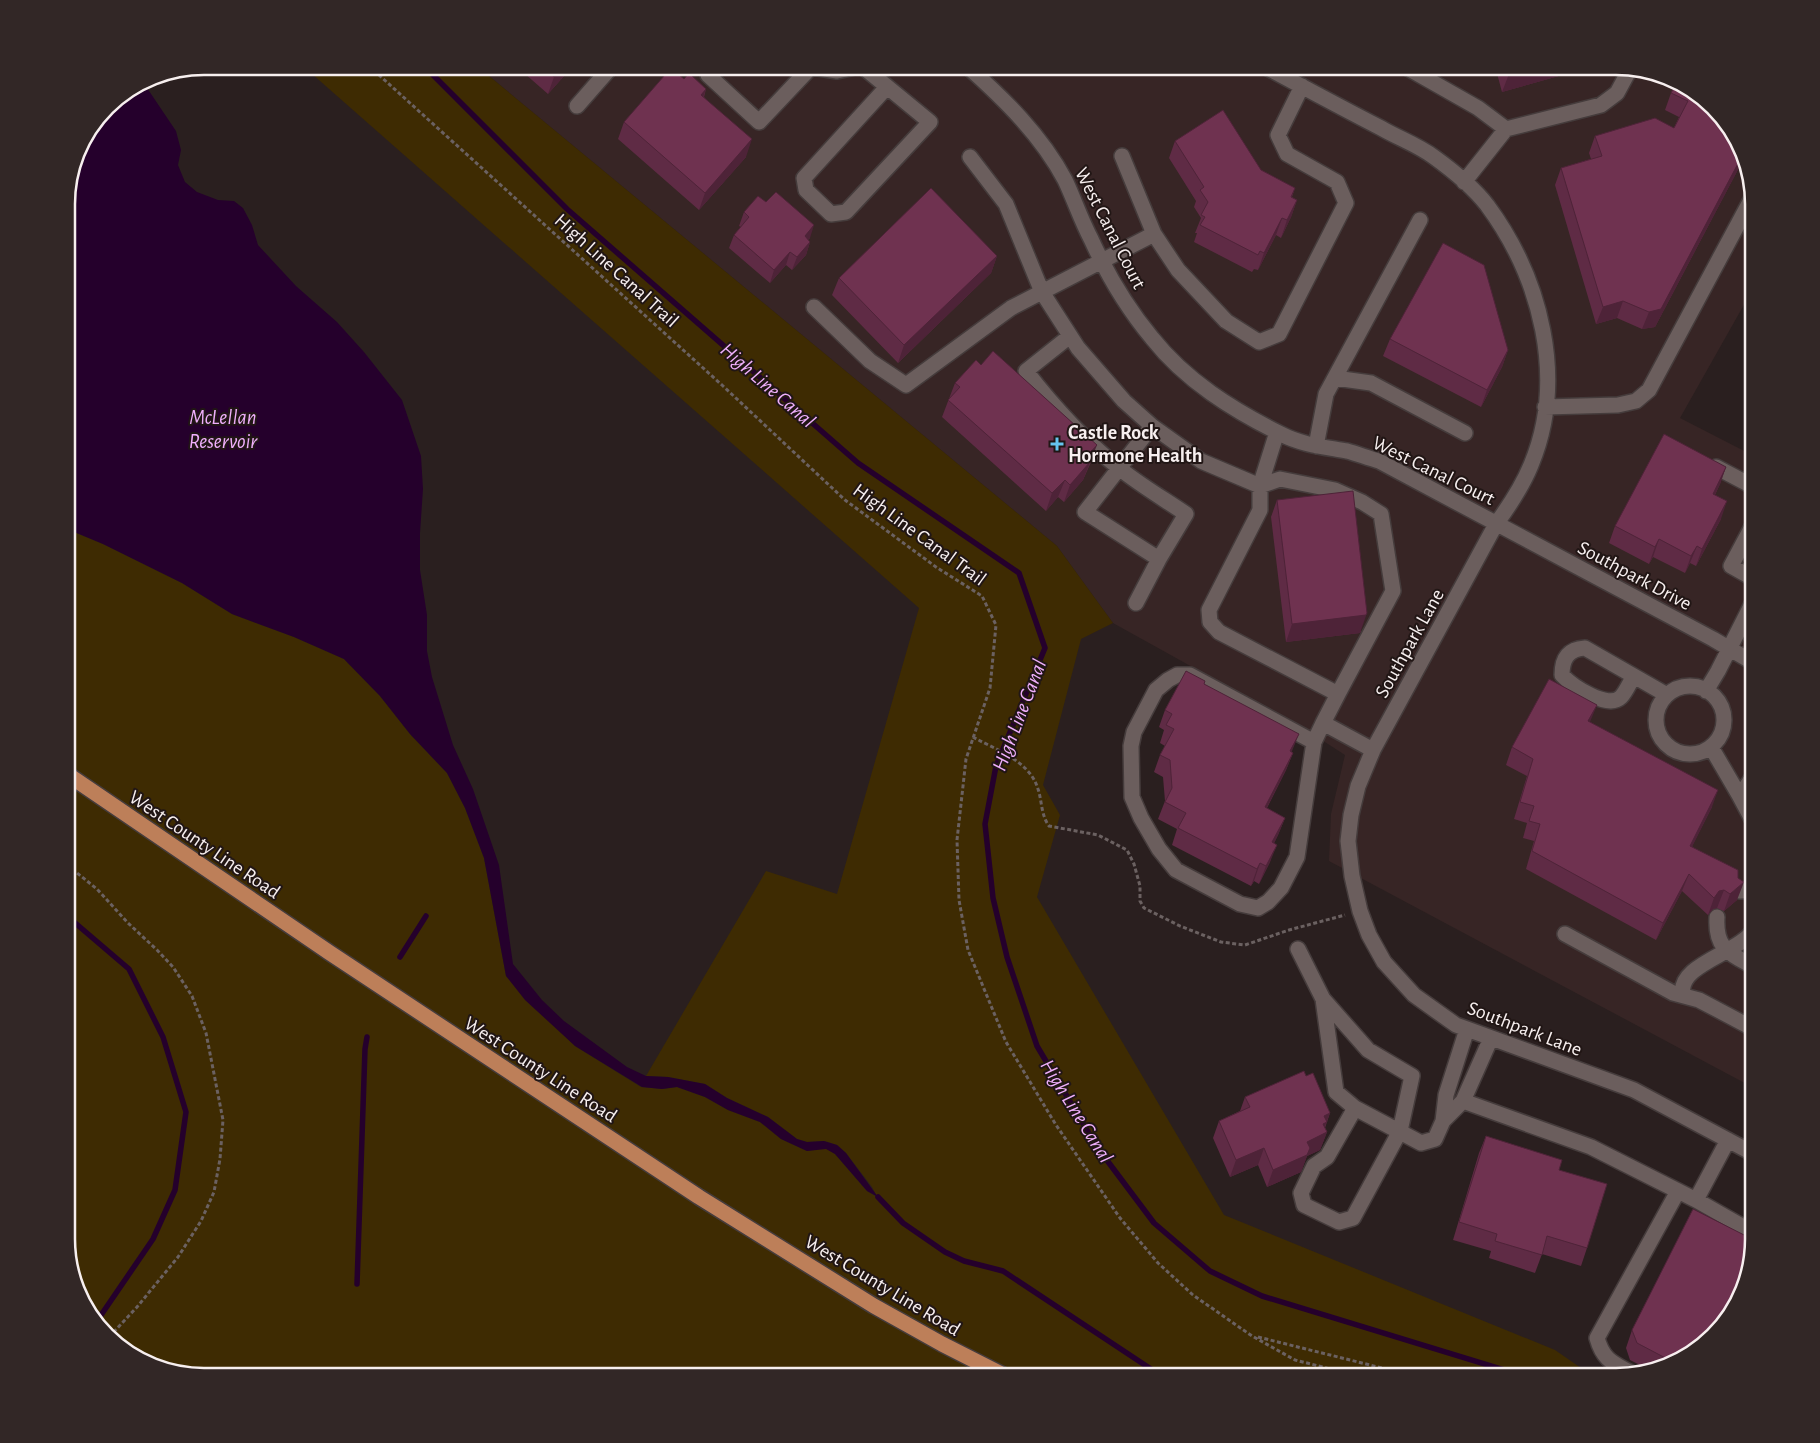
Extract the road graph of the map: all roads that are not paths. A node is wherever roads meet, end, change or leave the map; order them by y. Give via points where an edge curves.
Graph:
1 (604, 75) edge
2 (708, 75) edge
3 (802, 75) edge
4 (872, 75) edge
5 (977, 75) edge
6 (1281, 75) edge
7 (1420, 75) edge
8 (1627, 76) edge
9 (1302, 86) junction
10 (887, 87) junction
11 (577, 106) dead end
12 (1506, 129) junction
13 (1122, 156) dead end
14 (970, 157) dead end
15 (1464, 182) junction
16 (1745, 211) edge
17 (1420, 220) dead end
18 (1154, 234) junction
19 (1102, 262) junction
20 (1042, 292) junction
21 (814, 307) dead end
22 (1070, 336) junction
23 (1334, 378) junction
24 (1545, 407) junction
25 (1152, 426) junction
26 (1277, 432) junction
27 (1465, 433) dead end
28 (1316, 446) junction
29 (1716, 467) edge
30 (1119, 468) junction
31 (1745, 482) edge
32 (1260, 486) junction
33 (1496, 524) junction
34 (1745, 540) edge
35 (1159, 559) junction
36 (1745, 574) edge
37 (1136, 603) dead end
38 (1745, 618) edge
39 (1729, 649) junction
40 (1745, 658) edge
41 (1634, 676) junction
42 (1706, 690) junction
43 (1338, 694) junction
44 (1667, 695) junction
45 (1323, 723) junction
46 (1314, 742) junction
47 (1711, 747) junction
48 (1373, 750) junction
49 (75, 780) edge
50 (1745, 788) edge
51 (1739, 795) junction
52 (1745, 806) edge
53 (1717, 917) dead end
54 (1565, 934) dead end
55 (1745, 939) edge
56 (1298, 949) dead end
57 (1726, 951) junction
58 (1745, 962) edge
59 (1683, 995) junction
60 (1323, 999) junction
61 (1745, 1024) edge
62 (1467, 1029) junction
63 (1491, 1038) junction
64 (1464, 1101) junction
65 (1355, 1108) junction
66 (1443, 1121) junction
67 (1400, 1131) junction
68 (1728, 1140) junction
69 (1745, 1149) edge
70 (1678, 1191) junction
71 (1696, 1200) junction
72 (1745, 1228) edge
73 (986, 1368) edge
74 (1622, 1368) edge

1 - 11 street
2 - 3 street via 759,122
4 - 10 street
5 - 19 street, West Canal Court via 1008,104 1047,152 1064,179
6 - 9 street, Southpark Lane
7 - 12 street via 1478,108
8 - 12 street via 1618,92 1601,105
9 - 15 street, Southpark Lane via 1433,156
9 - 18 street via 1278,135 1286,154 1337,182 1346,203 1279,334 1259,342 1226,321 1178,270
10 - 10 street via 930,122 846,212 831,214 806,190 804,178
12 - 15 street
13 - 18 street
14 - 20 street via 1006,204
15 - 24 street, Southpark Lane via 1486,204 1520,260 1532,288 1546,348
16 - 24 street via 1649,390 1636,401 1618,405
17 - 23 street
18 - 19 street
19 - 20 street
19 - 26 street, West Canal Court via 1152,338 1186,374 1222,401
20 - 21 street via 1011,308 906,385 870,361
20 - 22 street
22 - 25 street via 1124,401
22 - 30 street via 1026,371 1078,431
23 - 27 street via 1371,383
23 - 28 street via 1326,394
24 - 33 street, Southpark Lane via 1532,464 1516,496
25 - 30 street
25 - 32 street via 1201,461
26 - 28 street, West Canal Court
26 - 32 street
28 - 33 street, West Canal Court via 1379,461
29 - 31 street
30 - 35 street via 1186,514
30 - 35 street via 1085,512
32 - 43 street via 1260,510 1209,610 1210,622 1219,632
32 - 43 street via 1280,479 1335,490 1380,514 1393,591
33 - 39 street, Southpark Drive
33 - 48 street, Southpark Lane
34 - 36 street via 1731,566
35 - 37 street
38 - 39 street
39 - 40 street, Southpark Drive
39 - 42 street
41 - 41 street via 1621,697 1604,701 1568,682 1562,675 1562,665 1576,649 1585,648
41 - 44 street
42 - 44 street via 1686,686
42 - 47 street via 1721,707 1724,718 1723,729
43 - 45 street
44 - 47 street via 1656,715 1660,737 1678,752 1701,753
45 - 46 street
45 - 48 street
46 - 46 street via 1190,675 1177,675 1156,690 1134,732 1131,746 1132,797 1159,849 1176,870 1240,904 1258,908 1281,888 1297,857
47 - 51 street
48 - 62 street, Southpark Lane via 1358,786 1348,841 1360,911 1384,962 1414,995 1456,1025
49 - 73 main road, West County Line Road via 699,1197 874,1306
50 - 51 street
51 - 52 street
53 - 57 street via 1716,931
54 - 59 street via 1673,993
55 - 57 street
56 - 60 street
57 - 58 street
57 - 59 street via 1687,976
59 - 61 street
60 - 65 street via 1336,1092
60 - 67 street via 1368,1050 1412,1076
62 - 63 street, Southpark Lane
62 - 66 street via 1446,1095
63 - 64 street
63 - 68 street, Southpark Lane via 1634,1090
64 - 66 street
64 - 70 street via 1592,1147
65 - 67 street
65 - 67 street via 1327,1157 1314,1166 1301,1193 1304,1205 1339,1222 1353,1218
66 - 67 street via 1435,1139 1421,1143
68 - 69 street, Southpark Lane
68 - 71 street
70 - 71 street
70 - 74 street via 1597,1338 1601,1352
71 - 72 street

